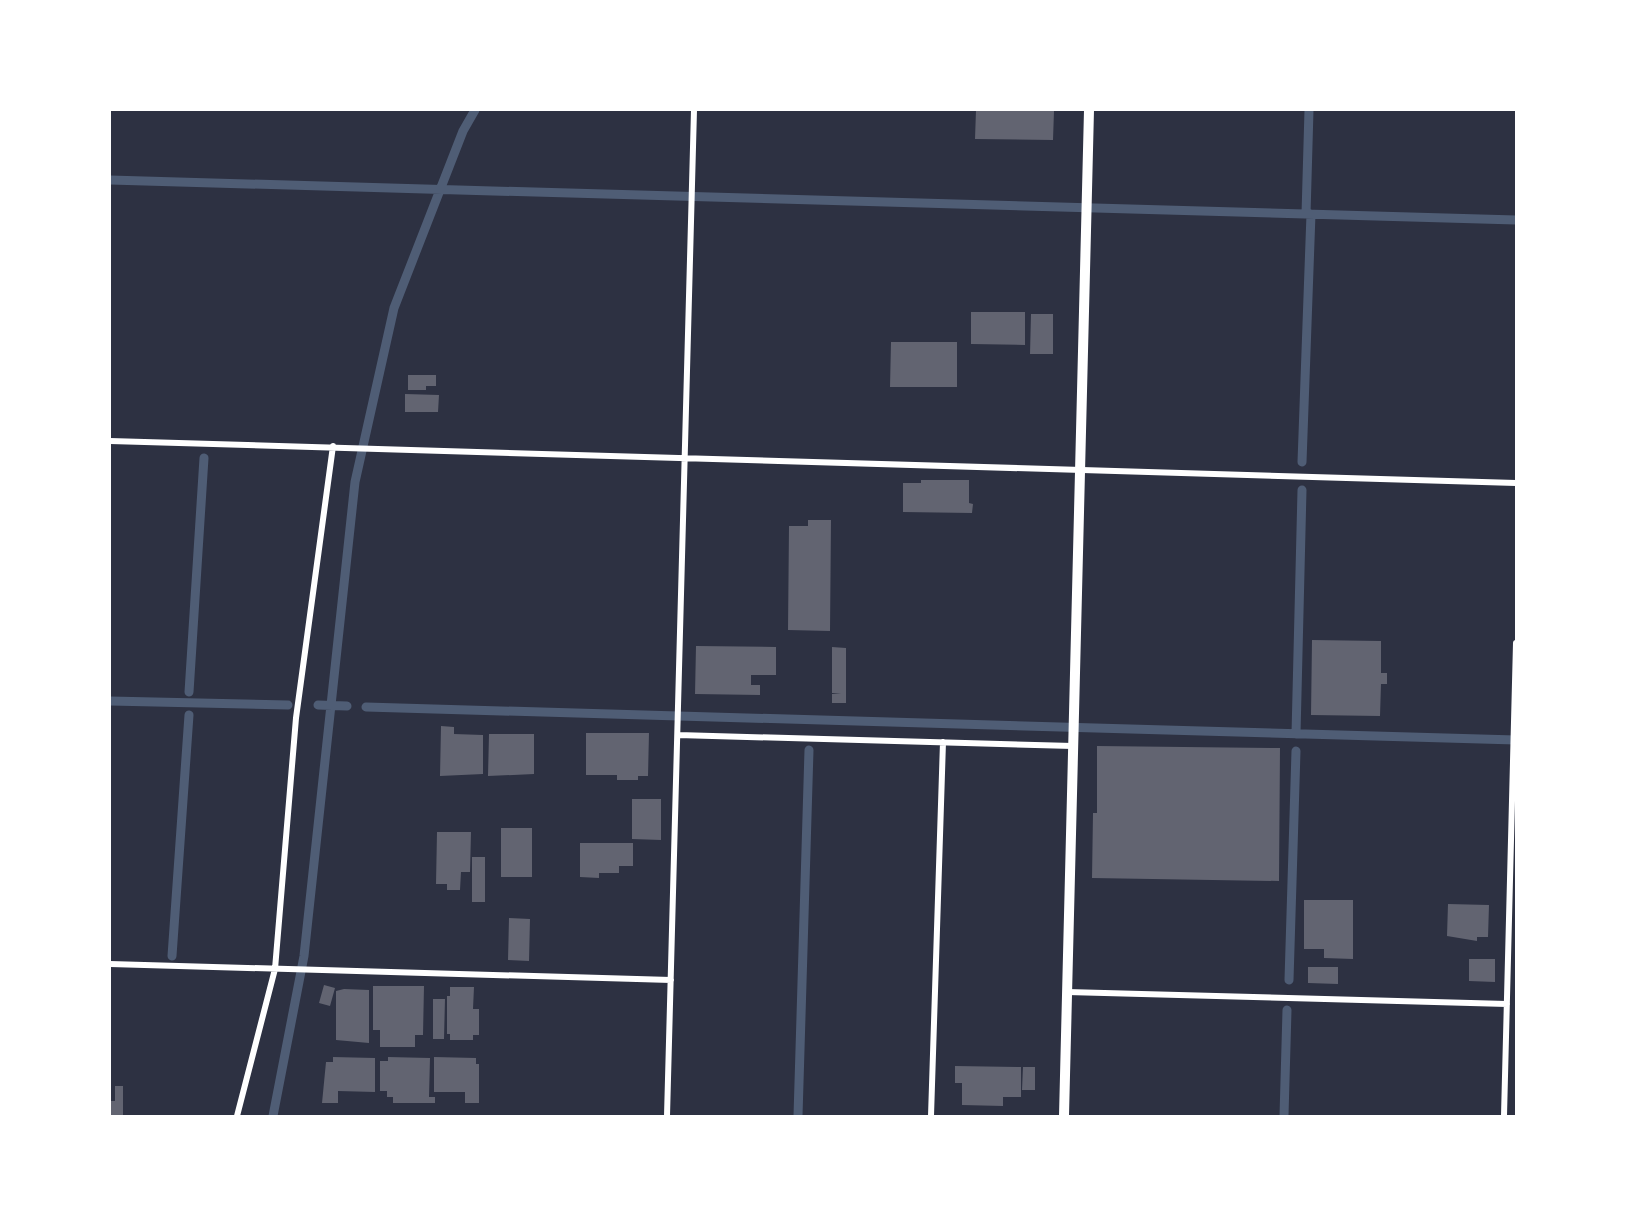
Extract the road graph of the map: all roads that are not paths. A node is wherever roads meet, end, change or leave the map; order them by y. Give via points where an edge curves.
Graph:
1 (694, 110) edge
2 (1089, 110) edge
3 (110, 441) edge
4 (333, 446) junction
5 (685, 458) junction
6 (1080, 469) junction
7 (1516, 483) edge
8 (1516, 643) edge
9 (678, 735) junction
10 (943, 742) junction
11 (1073, 743) junction
12 (110, 964) edge
13 (275, 969) junction
14 (671, 980) junction
15 (1067, 992) junction
16 (1507, 1004) junction
17 (237, 1116) edge
18 (668, 1116) edge
19 (931, 1116) edge
20 (1064, 1116) edge
21 (1504, 1116) edge

1 - 5 street
2 - 6 street
3 - 4 street
4 - 5 street
4 - 13 street via 296,718
5 - 6 street
5 - 9 street
6 - 7 street
6 - 11 street
8 - 16 street
9 - 10 street
9 - 14 street
10 - 11 street
10 - 19 street
11 - 15 street
12 - 13 street
13 - 14 street
13 - 17 street
14 - 18 street
15 - 16 street
15 - 20 street
16 - 21 street

